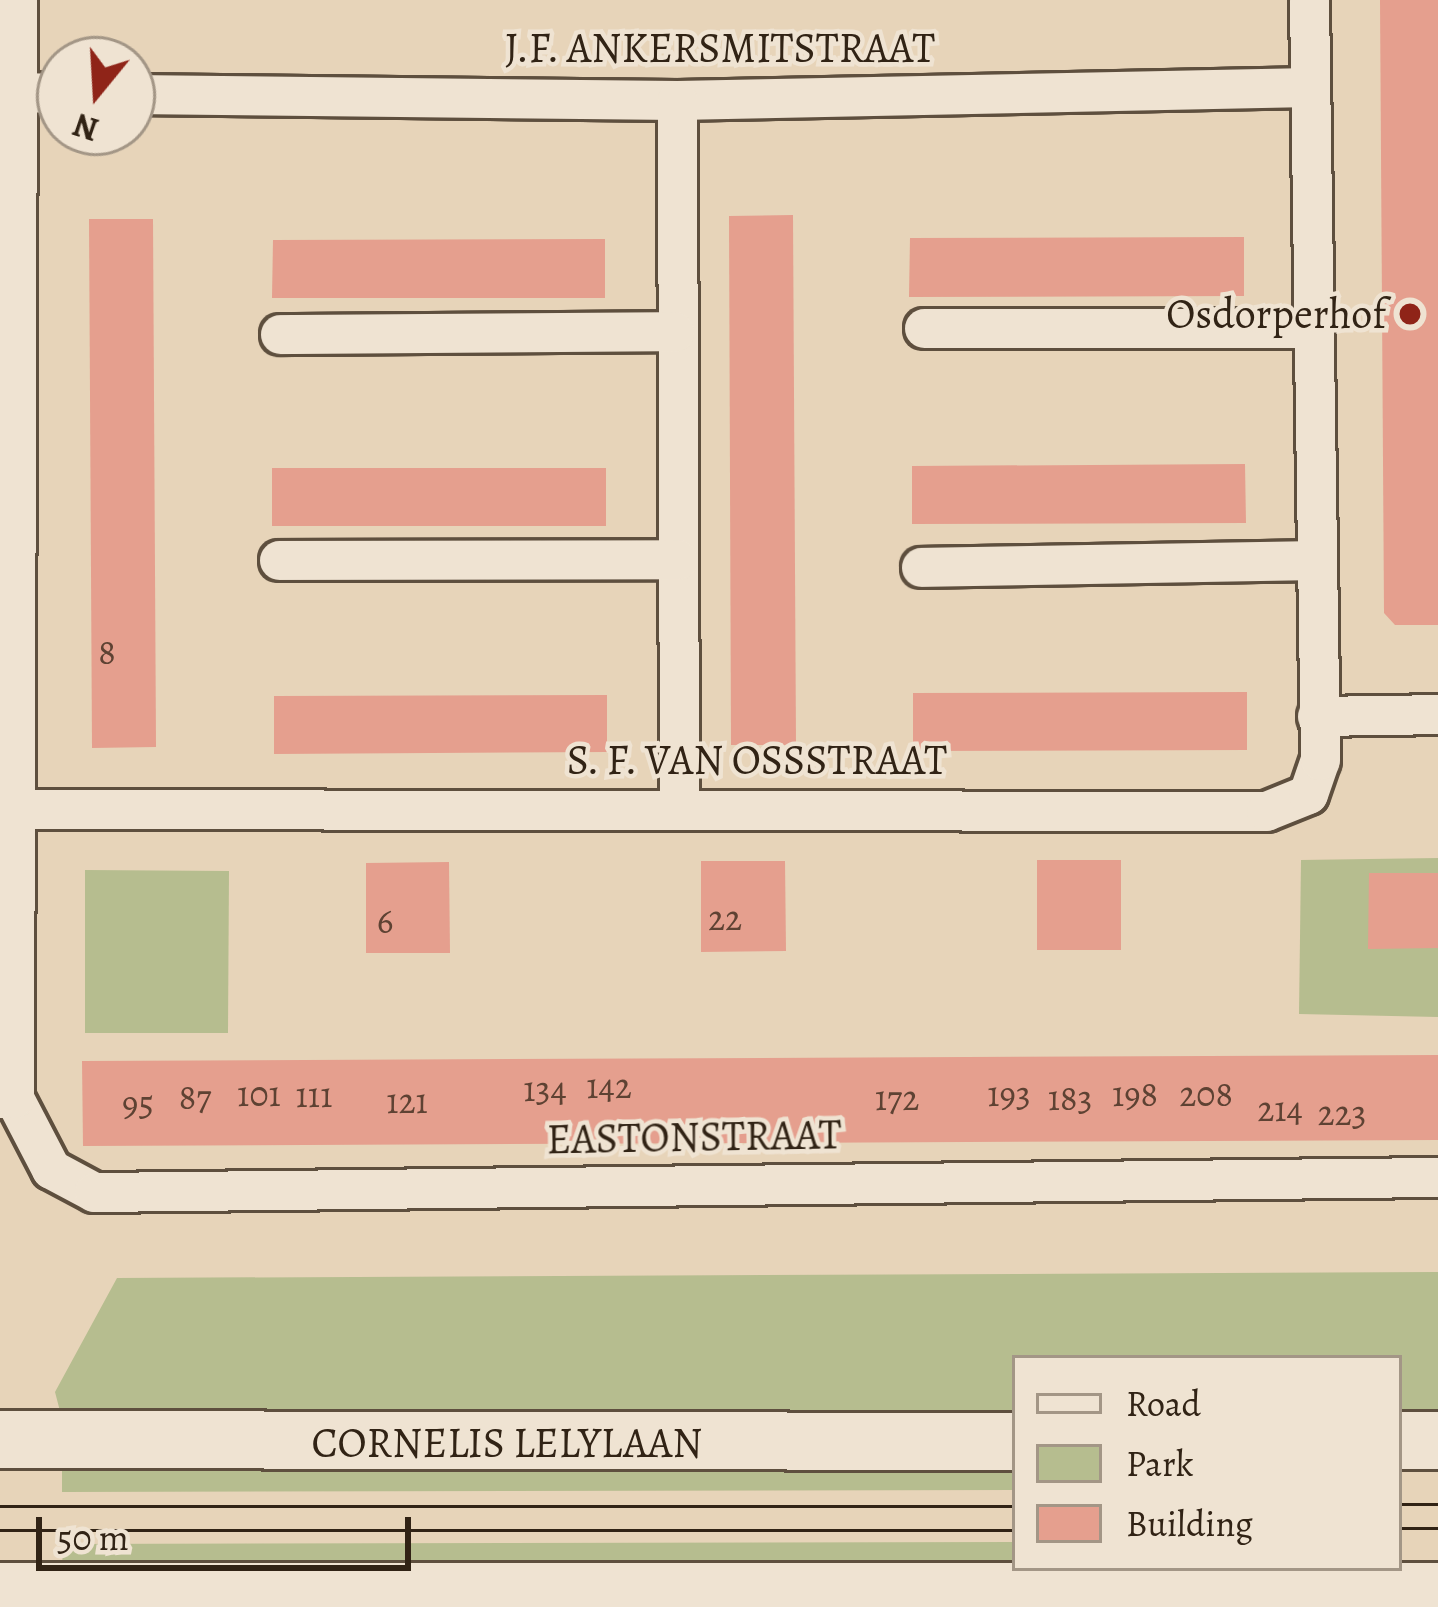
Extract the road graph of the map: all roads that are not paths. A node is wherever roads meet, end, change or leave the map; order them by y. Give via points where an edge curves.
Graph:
1 (17, 0) edge
2 (1310, 0) edge
3 (1310, 87) junction
4 (19, 92) junction
5 (36, 92) edge
6 (156, 94) edge
7 (676, 100) junction
8 (924, 328) dead end
9 (1313, 328) junction
10 (674, 331) junction
11 (280, 334) dead end
12 (678, 559) junction
13 (279, 560) dead end
14 (1312, 560) junction
15 (921, 567) dead end
16 (1438, 714) edge
17 (1317, 716) junction
18 (680, 808) junction
19 (9, 809) edge
20 (7, 1098) edge
21 (1438, 1177) edge
22 (0, 1439) edge
23 (1402, 1440) edge
24 (1438, 1440) edge
25 (1012, 1441) edge
26 (0, 1591) edge
27 (1438, 1591) edge

1 - 4 street
2 - 3 street
3 - 7 street, J.F. ANKERSMITSTRAAT
3 - 9 street
4 - 5 street
4 - 19 street
6 - 7 street, J.F. ANKERSMITSTRAAT
7 - 10 street
8 - 9 street
9 - 14 street
10 - 11 street
10 - 12 street
12 - 13 street
12 - 18 street
14 - 15 street
14 - 17 street
16 - 17 street
17 - 18 street, S. F. VAN OSSSTRAAT via 1308,794 1266,811
18 - 19 street, S. F. VAN OSSSTRAAT
19 - 20 street
20 - 21 street, EASTONSTRAAT via 51,1169 94,1192
22 - 25 main road, CORNELIS LELYLAAN
23 - 24 main road
26 - 27 main road

